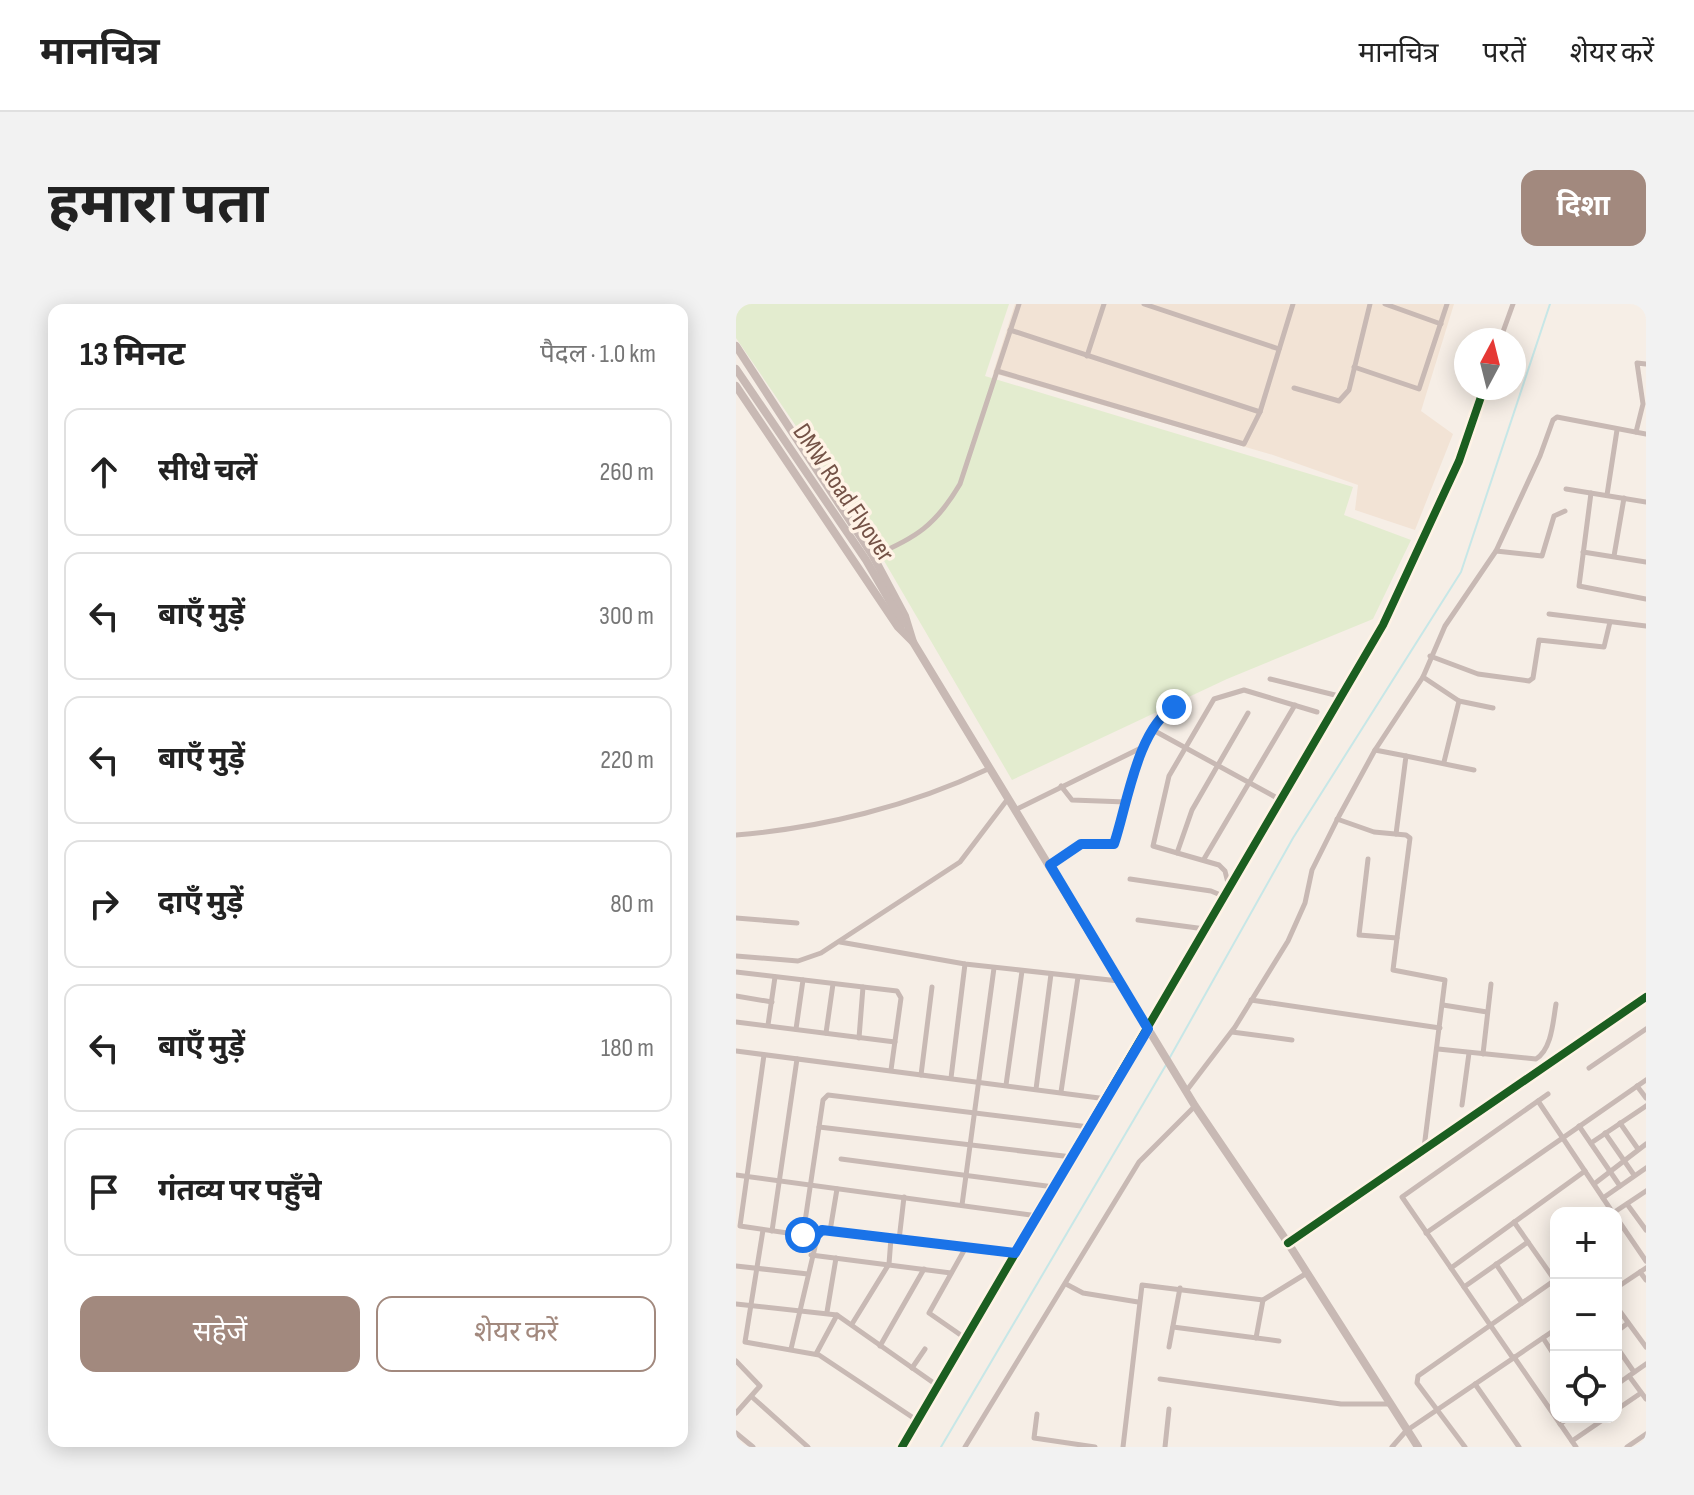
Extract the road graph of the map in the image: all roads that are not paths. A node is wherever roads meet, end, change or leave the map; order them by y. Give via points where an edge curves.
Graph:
1 (1019, 304) edge
2 (1104, 304) edge
3 (1144, 304) edge
4 (1293, 304) edge
5 (1370, 304) edge
6 (1385, 304) edge
7 (1447, 304) edge
8 (1513, 304) edge
9 (1441, 324) junction
10 (1504, 328) edge
11 (1010, 330) junction
12 (736, 346) edge
13 (1280, 349) junction
14 (1087, 356) junction
15 (1646, 364) edge
16 (1354, 367) junction
17 (736, 369) edge
18 (997, 371) junction
19 (736, 386) edge
20 (1294, 388) dead end
21 (1480, 400) edge
22 (1260, 412) junction
23 (1617, 430) junction
24 (1636, 432) junction
25 (1646, 434) edge
26 (1566, 489) dead end
27 (1591, 493) junction
28 (1607, 495) junction
29 (1624, 498) junction
30 (1646, 502) edge
31 (1565, 511) dead end
32 (1496, 551) junction
33 (1583, 552) junction
34 (873, 556) junction
35 (1614, 557) junction
36 (1646, 562) edge
37 (1646, 599) edge
38 (1549, 614) dead end
39 (1610, 622) junction
40 (1646, 626) edge
41 (913, 642) junction
42 (1430, 656) junction
43 (1423, 677) junction
44 (1270, 679) dead end
45 (1343, 697) junction
46 (1459, 701) junction
47 (1183, 703) dead end
48 (1295, 705) junction
49 (1493, 708) dead end
50 (1317, 712) dead end
51 (1248, 713) dead end
52 (1153, 730) junction
53 (1144, 747) junction
54 (1185, 747) junction
55 (1375, 750) junction
56 (1406, 756) junction
57 (1444, 762) junction
58 (1218, 764) junction
59 (988, 769) junction
60 (1474, 770) dead end
61 (1250, 780) junction
62 (1061, 786) junction
63 (1279, 799) junction
64 (1007, 800) junction
65 (1126, 802) junction
66 (1014, 810) junction
67 (1337, 819) junction
68 (1396, 834) junction
69 (736, 835) edge
70 (1177, 853) junction
71 (1204, 859) junction
72 (1368, 859) dead end
73 (1050, 865) junction
74 (1130, 879) dead end
75 (1229, 888) junction
76 (1223, 896) junction
77 (736, 918) edge
78 (1138, 920) dead end
79 (797, 923) dead end
80 (1205, 929) junction
81 (1397, 938) junction
82 (839, 942) junction
83 (736, 956) edge
84 (965, 964) junction
85 (994, 968) junction
86 (1022, 971) junction
87 (736, 972) edge
88 (1051, 974) junction
89 (775, 977) junction
90 (1078, 977) junction
91 (803, 980) junction
92 (1121, 981) junction
93 (833, 984) junction
94 (1491, 984) dead end
95 (863, 987) junction
96 (932, 987) dead end
97 (736, 996) edge
98 (1646, 997) edge
99 (1251, 1000) junction
100 (772, 1002) junction
101 (1556, 1004) dead end
102 (1443, 1005) junction
103 (1487, 1012) junction
104 (736, 1022) edge
105 (768, 1025) junction
106 (1440, 1028) junction
107 (796, 1029) junction
108 (1646, 1029) edge
109 (1231, 1032) junction
110 (826, 1033) junction
111 (1151, 1033) junction
112 (859, 1038) junction
113 (1292, 1040) dead end
114 (895, 1042) junction
115 (1438, 1049) junction
116 (736, 1051) edge
117 (1469, 1053) junction
118 (1483, 1054) junction
119 (764, 1055) junction
120 (797, 1059) junction
121 (1589, 1068) dead end
122 (891, 1070) junction
123 (921, 1075) junction
124 (951, 1078) junction
125 (1646, 1080) edge
126 (979, 1081) junction
127 (1006, 1085) junction
128 (1637, 1086) junction
129 (1185, 1087) junction
130 (1036, 1089) junction
131 (1061, 1092) junction
132 (1548, 1094) dead end
133 (1646, 1098) edge
134 (1107, 1099) junction
135 (1538, 1101) junction
136 (1462, 1105) dead end
137 (1195, 1106) junction
138 (1646, 1106) edge
139 (975, 1113) junction
140 (1620, 1123) junction
141 (1579, 1126) junction
142 (819, 1127) junction
143 (1090, 1127) junction
144 (1605, 1133) junction
145 (1562, 1137) junction
146 (1591, 1143) junction
147 (1646, 1144) edge
148 (970, 1145) junction
149 (1424, 1149) junction
150 (1638, 1149) junction
151 (1072, 1157) junction
152 (841, 1159) dead end
153 (1624, 1160) junction
154 (1646, 1168) edge
155 (1585, 1171) junction
156 (1610, 1172) junction
157 (736, 1175) edge
158 (1635, 1175) junction
159 (966, 1176) junction
160 (749, 1177) junction
161 (778, 1181) junction
162 (1594, 1184) junction
163 (811, 1185) junction
164 (1620, 1186) junction
165 (1054, 1187) junction
166 (837, 1189) junction
167 (1646, 1191) edge
168 (904, 1197) junction
169 (1603, 1198) junction
170 (1627, 1204) junction
171 (962, 1205) junction
172 (1609, 1207) edge
173 (1622, 1208) edge
174 (1038, 1216) junction
175 (1514, 1222) junction
176 (1622, 1224) edge
177 (1645, 1228) edge
178 (763, 1230) junction
179 (772, 1231) junction
180 (830, 1231) junction
181 (1426, 1233) junction
182 (803, 1235) junction
183 (815, 1237) junction
184 (891, 1238) junction
185 (899, 1240) junction
186 (1528, 1242) junction
187 (1288, 1243) junction
188 (966, 1247) junction
189 (1643, 1250) edge
190 (1015, 1253) junction
191 (811, 1255) junction
192 (836, 1258) junction
193 (1646, 1261) edge
194 (889, 1264) junction
195 (1496, 1264) junction
196 (736, 1266) edge
197 (1451, 1268) junction
198 (757, 1269) junction
199 (924, 1269) junction
200 (1643, 1270) edge
201 (951, 1273) junction
202 (1307, 1273) junction
203 (808, 1274) junction
204 (1555, 1279) edge
205 (1646, 1280) edge
206 (1066, 1284) junction
207 (1622, 1284) edge
208 (1550, 1285) edge
209 (1464, 1287) junction
210 (1180, 1288) junction
211 (1263, 1300) junction
212 (1138, 1302) junction
213 (1523, 1303) junction
214 (736, 1304) edge
215 (749, 1306) junction
216 (799, 1309) junction
217 (827, 1312) junction
218 (1622, 1314) edge
219 (837, 1315) junction
220 (1629, 1323) junction
221 (852, 1324) junction
222 (1491, 1326) junction
223 (1173, 1327) junction
224 (1622, 1328) edge
225 (1550, 1333) edge
226 (965, 1338) junction
227 (1256, 1338) junction
228 (1543, 1338) junction
229 (744, 1339) junction
230 (736, 1340) edge
231 (1279, 1341) dead end
232 (880, 1346) junction
233 (1169, 1347) dead end
234 (1646, 1347) edge
235 (791, 1349) junction
236 (925, 1349) dead end
237 (1551, 1351) edge
238 (1619, 1351) edge
239 (816, 1354) junction
240 (1514, 1358) junction
241 (736, 1361) edge
242 (1646, 1364) edge
243 (912, 1368) junction
244 (1632, 1374) junction
245 (1160, 1379) dead end
246 (1622, 1381) edge
247 (1475, 1384) junction
248 (938, 1386) junction
249 (1641, 1393) junction
250 (752, 1397) junction
251 (1646, 1399) edge
252 (1390, 1404) junction
253 (1622, 1406) edge
254 (1169, 1409) dead end
255 (1438, 1409) junction
256 (736, 1413) edge
257 (1037, 1414) dead end
258 (918, 1421) junction
259 (1600, 1423) edge
260 (1560, 1424) joint
261 (1406, 1431) junction
262 (736, 1433) edge
263 (1646, 1434) edge
264 (1574, 1444) edge
265 (753, 1447) edge
266 (808, 1447) edge
267 (902, 1447) edge
268 (965, 1447) edge
269 (1095, 1447) edge
270 (1123, 1447) edge
271 (1165, 1447) edge
272 (1392, 1447) edge
273 (1418, 1447) edge
274 (1465, 1447) edge
275 (1519, 1447) edge
276 (1627, 1447) edge

1 - 11 street
2 - 14 street
3 - 13 street
4 - 13 street
5 - 16 street
6 - 9 street
7 - 9 street
8 - 10 street
9 - 16 street via 1419,389
11 - 14 street
11 - 18 street
12 - 34 main road
13 - 22 street
14 - 22 street
15 - 24 street via 1637,363 1643,404
16 - 20 street via 1347,394 1339,401
17 - 41 main road, DMW Road Flyover via 866,560
18 - 22 street via 1241,444
18 - 34 street via 951,498 928,528
19 - 41 main road
21 - 45 street via 1421,547
23 - 24 street
23 - 28 street
23 - 32 street via 1553,420
24 - 25 street
26 - 27 street
27 - 28 street
27 - 33 street
28 - 29 street
29 - 30 street
29 - 35 street
31 - 32 street via 1554,516 1542,556
32 - 42 street
33 - 35 street
33 - 37 street via 1578,581 1582,589
34 - 41 main road
35 - 36 street
38 - 39 street
39 - 40 street
39 - 42 street via 1604,647 1539,640 1529,681 1478,674
41 - 59 main road
42 - 43 street
43 - 46 street
43 - 55 street
44 - 45 street
45 - 63 street
46 - 49 street
46 - 57 street
47 - 52 street via 1167,711
48 - 50 street
48 - 54 street via 1235,690 1211,701
48 - 61 street
51 - 58 street
52 - 53 street
52 - 54 street
53 - 62 street
53 - 65 street
54 - 58 street
54 - 70 street via 1169,776 1153,844 1157,850
55 - 56 street
55 - 67 street
56 - 57 street
56 - 68 street
57 - 60 street
58 - 61 street
58 - 70 street via 1192,810
59 - 64 main road
59 - 69 street via 852,815
61 - 63 street
61 - 71 street
62 - 65 street via 1072,800
62 - 66 street
63 - 75 street
64 - 66 main road
64 - 82 street via 960,862
65 - 73 street via 1112,846 1081,844
66 - 73 main road
67 - 68 street
67 - 99 street via 1312,870 1293,930
68 - 81 street via 1410,841
70 - 71 street
71 - 75 street via 1223,867
72 - 81 street via 1359,935
73 - 92 main road
74 - 76 street
75 - 76 street
76 - 80 street
77 - 79 street
78 - 80 street
80 - 111 street
81 - 102 street via 1393,970 1444,979
82 - 83 street via 798,961
82 - 84 street
84 - 85 street
84 - 124 street
85 - 86 street
85 - 126 street
86 - 88 street
86 - 127 street
87 - 89 street
88 - 90 street
88 - 130 street
89 - 91 street
89 - 100 street
90 - 92 street
90 - 131 street
91 - 93 street
91 - 107 street
92 - 111 main road
93 - 95 street
93 - 110 street
94 - 103 street
95 - 112 street
95 - 114 street via 901,995
96 - 123 street
97 - 100 street
98 - 149 street
99 - 106 street
99 - 109 street
100 - 105 street
101 - 118 street via 1540,1057
102 - 103 street
102 - 106 street
103 - 118 street
104 - 105 street
105 - 107 street
106 - 115 street
107 - 110 street
108 - 121 street
109 - 113 street
109 - 129 street
110 - 112 street
111 - 129 main road
111 - 134 main road
112 - 114 street
114 - 122 street
115 - 117 street
115 - 149 street
116 - 119 street
117 - 118 street
117 - 136 street
119 - 120 street
119 - 160 street
120 - 122 street
120 - 161 street
122 - 123 street
123 - 124 street
124 - 126 street
125 - 128 street
126 - 127 street
126 - 139 street
127 - 130 street
128 - 133 street
128 - 141 street
129 - 137 main road
130 - 131 street
131 - 134 street
132 - 135 street
134 - 143 main road
135 - 145 street
135 - 181 street via 1404,1193 1404,1202
137 - 187 main road
137 - 206 street via 1139,1162
138 - 140 street
139 - 142 street via 828,1095
139 - 143 street
139 - 148 street
140 - 144 street
140 - 150 street
141 - 145 street
141 - 146 street
142 - 148 street
142 - 163 street
143 - 151 main road
144 - 146 street
144 - 153 street
145 - 155 street
145 - 181 street
146 - 156 street
147 - 150 street
148 - 151 street
148 - 159 street
149 - 187 street
150 - 153 street
151 - 165 main road
152 - 159 street
153 - 156 street
153 - 158 street
154 - 158 street
155 - 162 street
155 - 175 street
156 - 162 street
156 - 164 street
157 - 160 street
158 - 164 street
159 - 165 street
159 - 171 street
160 - 161 street
160 - 178 street via 740,1226
161 - 163 street
161 - 179 street
162 - 169 street
163 - 166 street
163 - 182 street
164 - 169 street
165 - 174 main road
166 - 168 street
166 - 180 street
167 - 170 street
168 - 171 street
168 - 185 street
169 - 172 street
170 - 173 street
170 - 177 street
171 - 174 street
174 - 190 main road
175 - 186 street
175 - 197 street
176 - 189 street
178 - 179 street
178 - 198 street
179 - 182 street
180 - 183 street via 819,1230
180 - 184 street
181 - 197 street
182 - 183 street
183 - 191 street
184 - 185 street
184 - 194 street
185 - 188 street
186 - 195 street
186 - 204 street
187 - 202 main road
188 - 190 street
188 - 201 street
189 - 193 street
190 - 226 main road
191 - 192 street
191 - 203 street
192 - 194 street
192 - 217 street
194 - 199 street
194 - 221 street
195 - 209 street
195 - 213 street
196 - 198 street
197 - 209 street
198 - 203 street
198 - 215 street
199 - 201 street
199 - 232 street
200 - 205 street
200 - 207 street
201 - 226 street via 929,1316
202 - 211 street
202 - 252 main road
203 - 216 street
206 - 212 street via 1083,1293
206 - 268 street
208 - 213 street
209 - 222 street
210 - 211 street
210 - 212 street via 1146,1284
210 - 223 street
211 - 227 street
212 - 270 street
213 - 222 street
214 - 215 street
215 - 216 street
215 - 229 street
216 - 217 street
216 - 235 street
217 - 219 street
218 - 220 street
219 - 221 street
219 - 239 street
220 - 224 street
220 - 234 street
221 - 232 street
222 - 240 street
222 - 255 street via 1418,1376 1417,1383
223 - 227 street
223 - 233 street
225 - 228 street
226 - 248 main road
227 - 231 street
228 - 237 street
228 - 240 street
229 - 230 street
229 - 235 street via 746,1344
232 - 243 street
235 - 239 street
236 - 243 street
238 - 244 street
239 - 258 street
240 - 247 street
240 - 260 street
241 - 250 street via 759,1382
242 - 244 street
243 - 248 street
244 - 246 street
244 - 249 street
245 - 252 street via 1341,1404
247 - 255 street
247 - 275 street
248 - 258 main road
249 - 251 street
249 - 253 street
250 - 256 street
250 - 266 street
252 - 261 main road
254 - 271 street
255 - 261 street
255 - 274 street
257 - 269 street via 1034,1438
258 - 267 main road
259 - 264 street
260 - 264 street
261 - 272 street
261 - 273 main road
262 - 265 street
263 - 276 street

